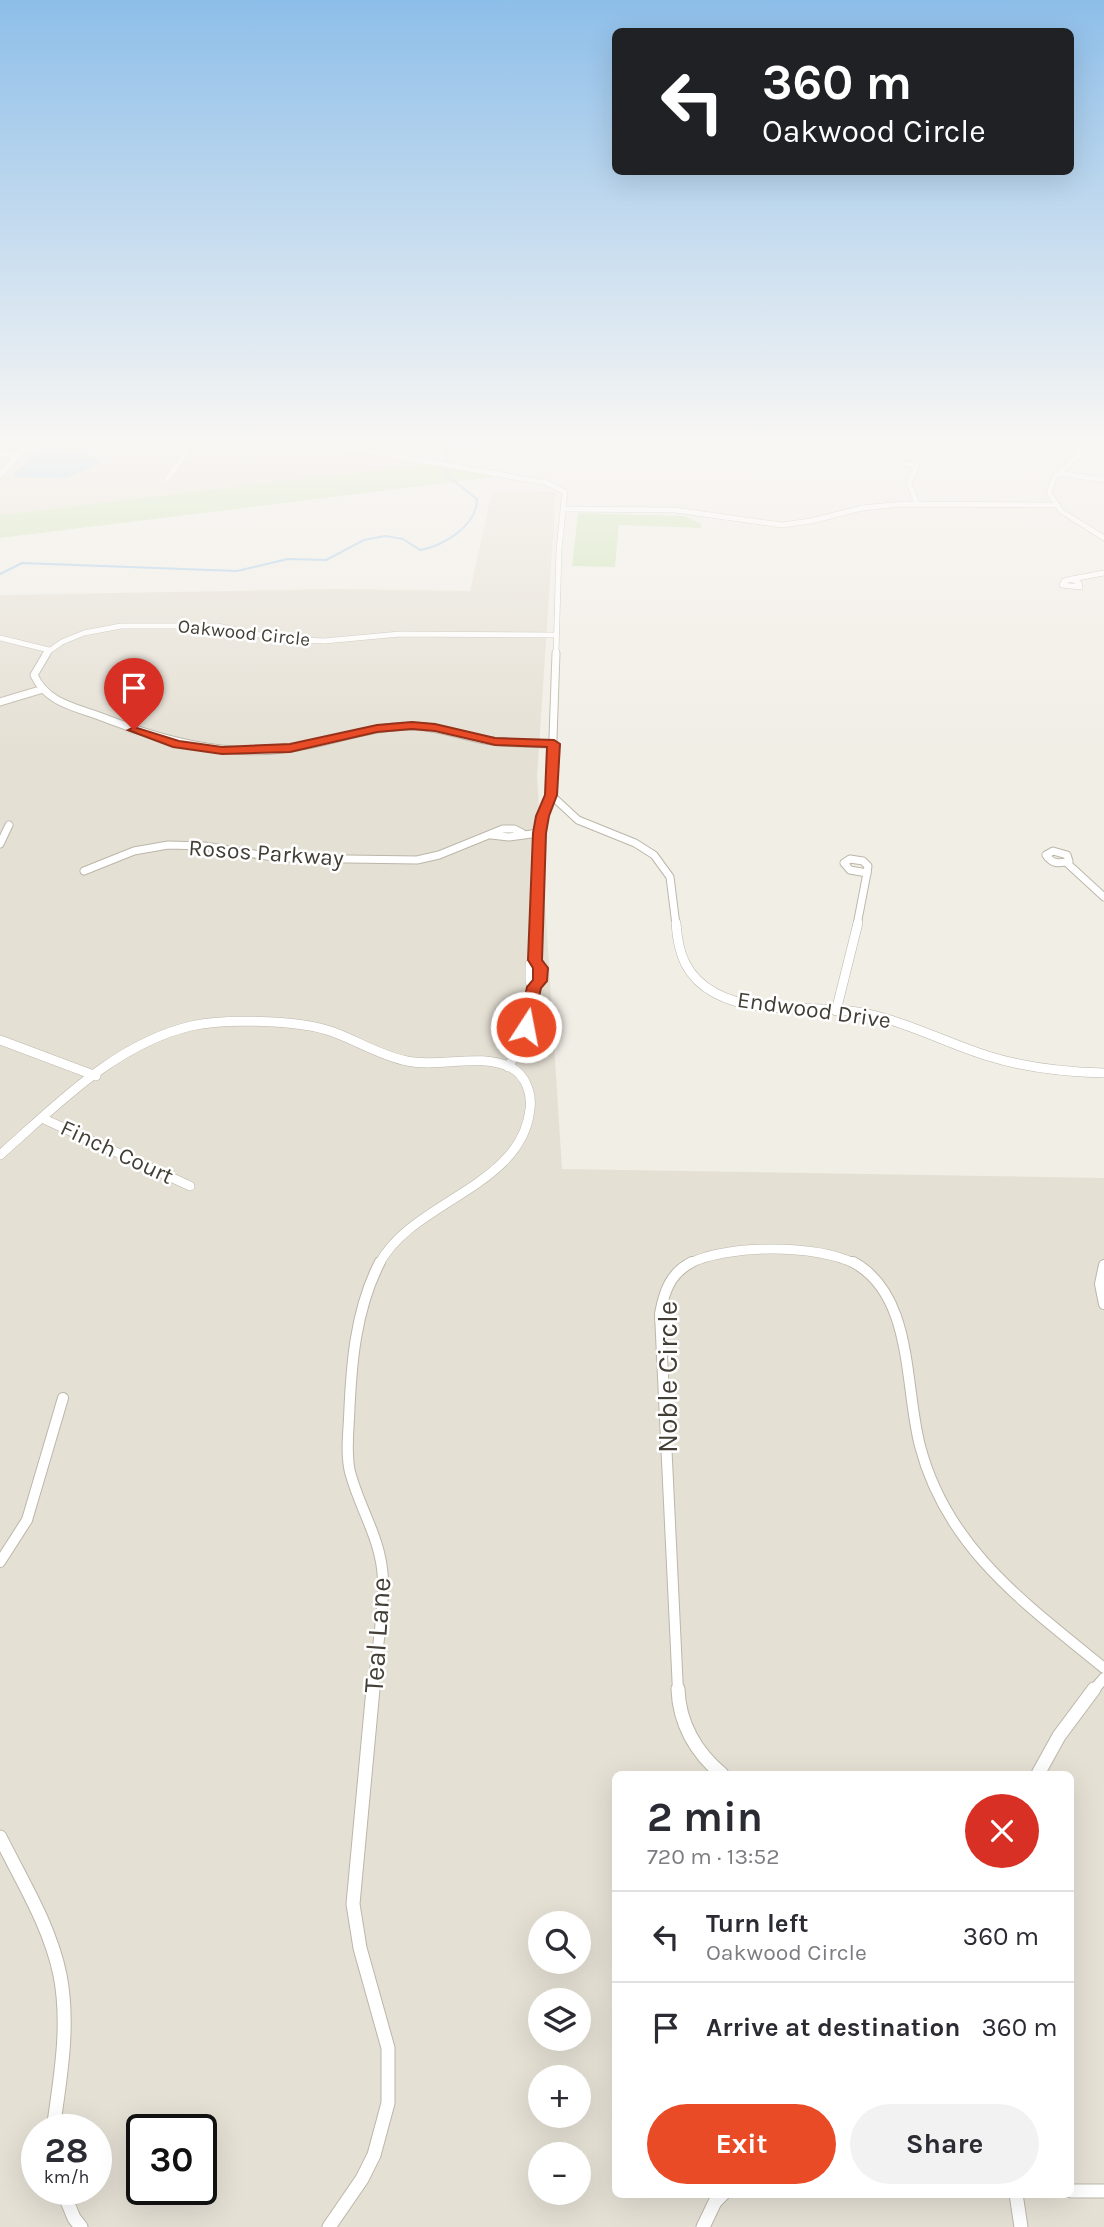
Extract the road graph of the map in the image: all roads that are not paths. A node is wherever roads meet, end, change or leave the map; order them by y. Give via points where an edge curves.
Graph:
1 (560, 543) edge
2 (1104, 573) edge
3 (1071, 579) dead end
4 (556, 635) junction
5 (0, 638) edge
6 (49, 650) junction
7 (40, 690) junction
8 (0, 702) edge
9 (554, 744) junction
10 (551, 795) junction
11 (9, 825) dead end
12 (539, 833) junction
13 (0, 844) edge
14 (1067, 863) dead end
15 (84, 871) dead end
16 (867, 873) dead end
17 (1104, 897) edge
18 (836, 1011) junction
19 (0, 1040) edge
20 (508, 1067) junction
21 (1104, 1073) edge
22 (96, 1076) junction
23 (44, 1119) junction
24 (0, 1155) edge
25 (190, 1186) dead end
26 (1104, 1265) edge
27 (1104, 1304) edge
28 (63, 1398) dead end
29 (0, 1562) edge
30 (1104, 1668) edge
31 (1104, 1678) edge
32 (719, 1771) edge
33 (1040, 1771) edge
34 (0, 1837) edge
35 (56, 2114) edge
36 (1074, 2191) edge
37 (1104, 2192) edge
38 (719, 2198) edge
39 (1017, 2198) edge
40 (69, 2205) edge
41 (81, 2227) edge
42 (329, 2227) edge
43 (703, 2227) edge
44 (1021, 2227) edge

1 - 4 street
2 - 3 street
4 - 6 street, Oakwood Circle via 400,634 289,640 217,626 135,625 84,633
4 - 9 street
5 - 6 street
6 - 7 street via 35,670
7 - 8 street
7 - 9 street via 152,737 205,749 279,749 412,726 495,742
9 - 10 street
10 - 12 street
10 - 18 street, Endwood Drive via 570,816 636,843 663,864 671,884 681,961 701,984 743,1003
11 - 13 street
12 - 15 street, Rosos Parkway via 491,835 442,854 410,860 264,857 209,847 152,847 122,853
12 - 20 street via 535,960 541,968 540,982 534,987 523,1042
14 - 17 street
16 - 18 street
18 - 21 street, Endwood Drive via 894,1019 1010,1062
19 - 22 street
20 - 22 street via 404,1061 315,1026 222,1023 163,1034 122,1055
20 - 42 street, Teal Lane via 519,1072 531,1100 518,1143 481,1183 413,1225 392,1244 372,1275 359,1316 348,1429 350,1472 378,1542 383,1580 353,1904 391,2070 384,2130 352,2200
22 - 23 street
23 - 24 street
23 - 25 street, Finch Court
26 - 27 street via 1100,1284
28 - 29 street via 29,1513
30 - 32 street, Noble Circle via 991,1572 940,1503 924,1459 897,1314 875,1278 852,1262 826,1254 718,1252 678,1270 664,1291 660,1314 678,1698 694,1744
31 - 33 street via 1058,1737
34 - 35 street via 46,1932 60,1974 65,2020
36 - 37 street
38 - 43 street
39 - 44 street
40 - 41 street

